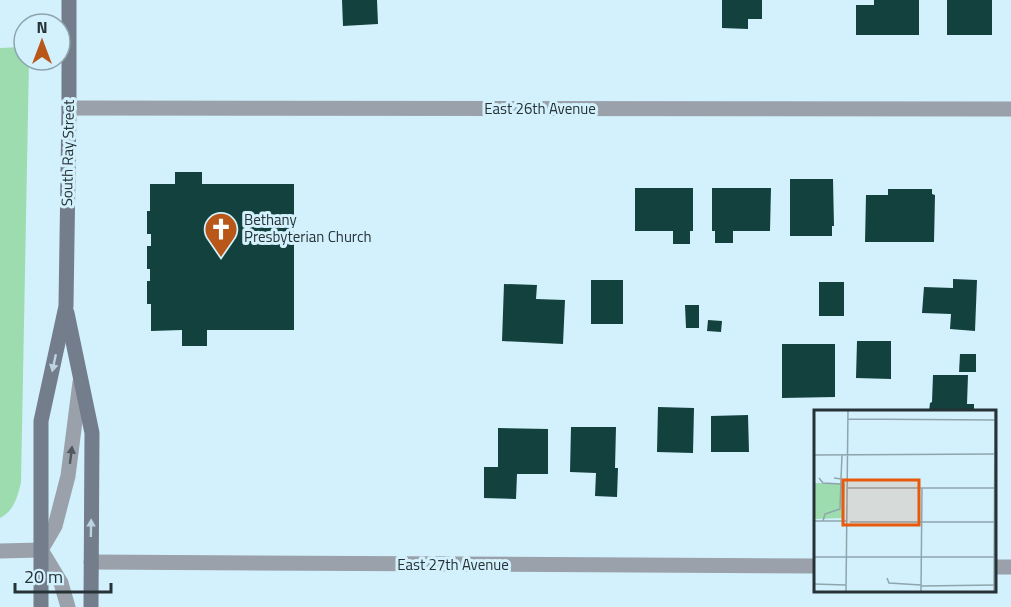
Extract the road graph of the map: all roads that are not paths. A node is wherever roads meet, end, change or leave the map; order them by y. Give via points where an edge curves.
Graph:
1 (69, 0) edge
2 (69, 108) junction
3 (1011, 109) edge
4 (66, 306) junction
5 (81, 379) junction
6 (41, 550) junction
7 (0, 551) edge
8 (91, 562) junction
9 (814, 566) edge
10 (41, 607) edge
11 (69, 607) edge
12 (91, 607) edge

1 - 2 main road, South Ray Street
2 - 3 street, East 26th Avenue
2 - 4 main road, South Ray Street
4 - 5 main road, South Ray Street
4 -> 6 main road, South Ray Street via 41,421
6 -> 5 street via 55,526 68,476
8 -> 5 main road, South Ray Street via 92,433
6 - 7 street
6 - 10 main road, South Ray Street
6 - 11 street via 61,583
8 - 9 street, East 27th Avenue
8 - 12 main road, South Ray Street

